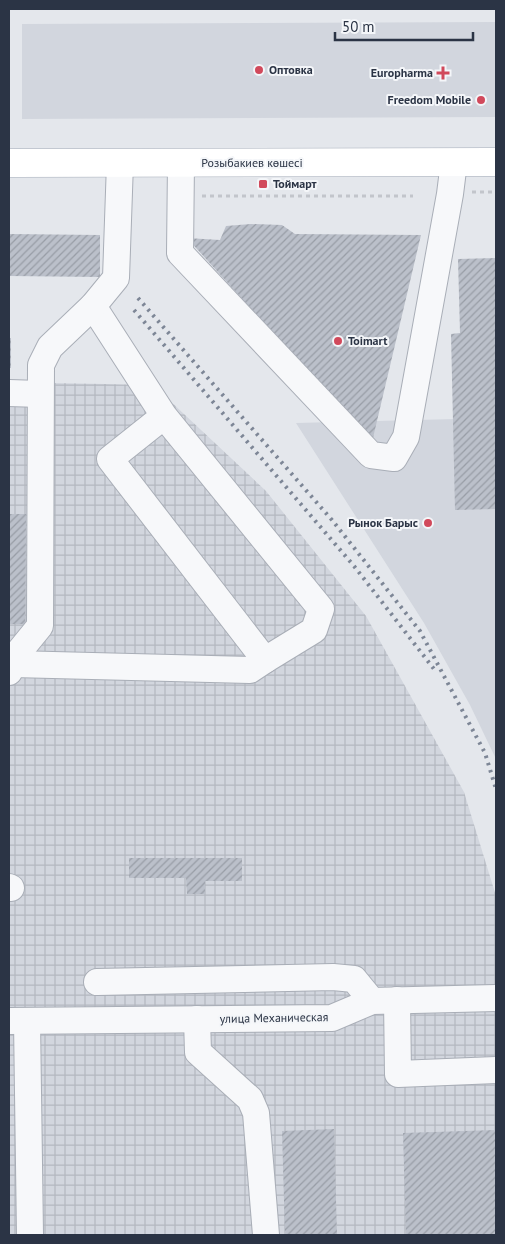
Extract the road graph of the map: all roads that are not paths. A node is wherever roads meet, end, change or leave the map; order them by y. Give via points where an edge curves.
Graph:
1 (454, 162) junction
2 (496, 162) edge
3 (9, 163) edge
4 (120, 163) junction
5 (181, 163) junction
6 (93, 306) junction
7 (9, 393) edge
8 (40, 394) junction
9 (164, 416) junction
10 (265, 660) junction
11 (11, 668) edge
12 (97, 982) dead end
13 (496, 998) edge
14 (384, 1001) junction
15 (197, 1019) junction
16 (18, 1021) edge
17 (496, 1070) edge
18 (30, 1235) edge
19 (266, 1235) edge

1 - 2 main road, Розыбакиев көшесі
1 - 5 main road, Розыбакиев көшесі
1 - 5 street via 406,437 394,458 371,455 180,252
3 - 4 main road, Розыбакиев көшесі
4 - 5 main road, Розыбакиев көшесі
4 - 6 street via 116,278
6 - 8 street via 50,347 42,365
6 - 9 street
7 - 8 street
8 - 11 street via 40,626 18,653
9 - 10 street via 110,459
9 - 10 street via 321,608 314,630
10 - 11 street via 250,670
12 - 14 street via 333,977 354,979
13 - 14 street, улица Механическая
14 - 15 street, улица Механическая via 332,1018
14 - 17 street via 398,1074
15 - 16 street, улица Механическая
15 - 19 street via 198,1052 250,1099 256,1113
16 - 18 street

